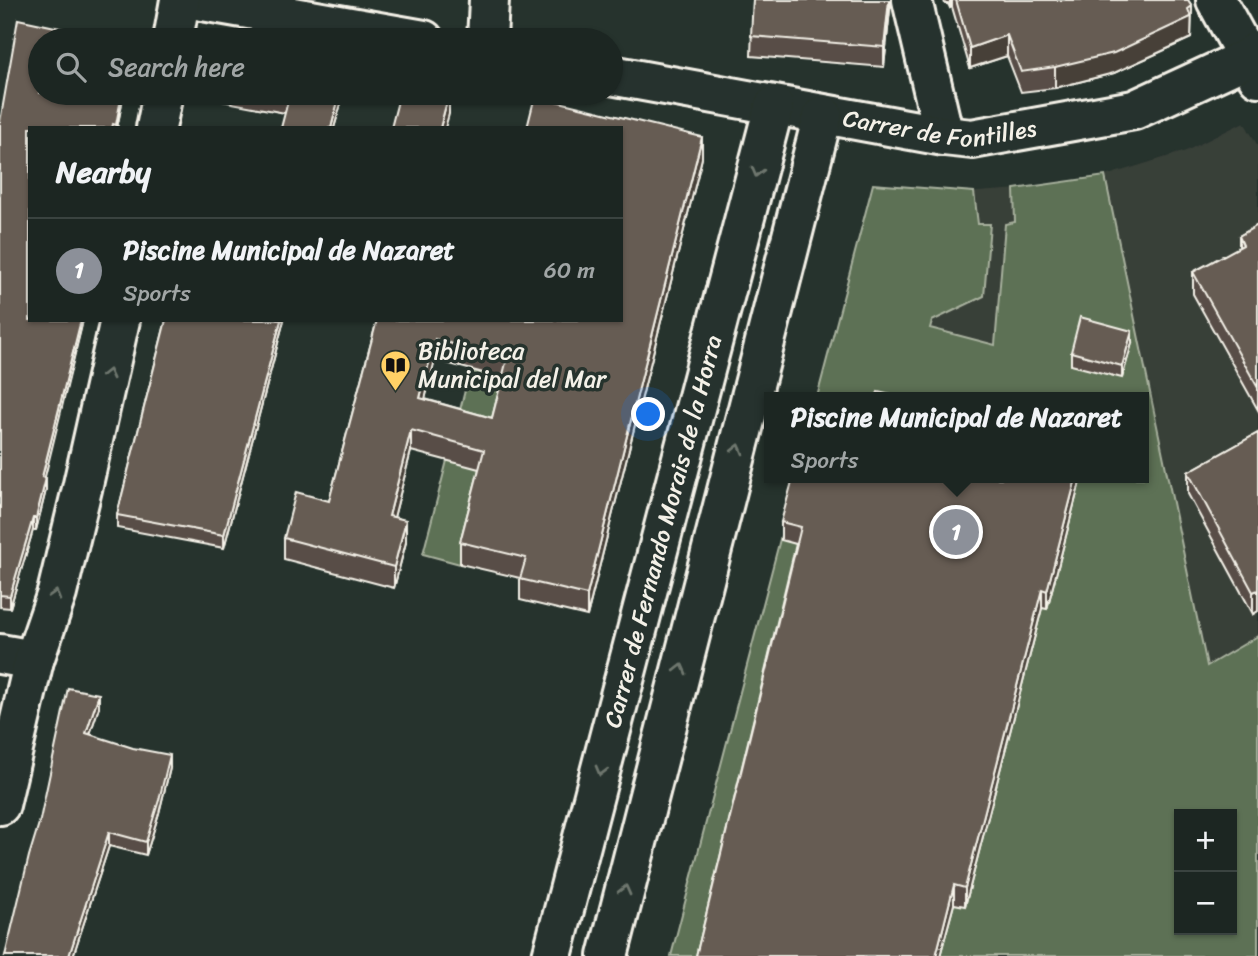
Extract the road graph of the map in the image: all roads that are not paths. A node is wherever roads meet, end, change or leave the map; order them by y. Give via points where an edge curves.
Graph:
1 (180, 0) edge
2 (197, 0) edge
3 (489, 0) edge
4 (912, 0) edge
5 (1216, 0) edge
6 (175, 28) edge
7 (356, 28) edge
8 (488, 28) edge
9 (1254, 62) edge
10 (623, 77) edge
11 (161, 105) edge
12 (774, 106) junction
13 (823, 115) junction
14 (156, 126) edge
15 (944, 136) junction
16 (120, 322) edge
17 (17, 657) edge
18 (0, 805) edge
19 (552, 956) edge
20 (608, 956) edge

1 - 6 street
2 - 7 street
3 - 8 street
4 - 15 street
5 - 9 street
9 - 15 street, Carrer de Fontilles via 1134,110 972,139
10 - 12 street, Carrer de Fontilles
11 - 14 street
12 - 13 street, Carrer de Fontilles
12 -> 19 street, Carrer de Fernando Morais de la Horra
13 - 15 street, Carrer de Fontilles
20 -> 13 street, Carrer de Fernando Morais de la Horra
17 -> 16 street via 57,593
17 - 18 street

